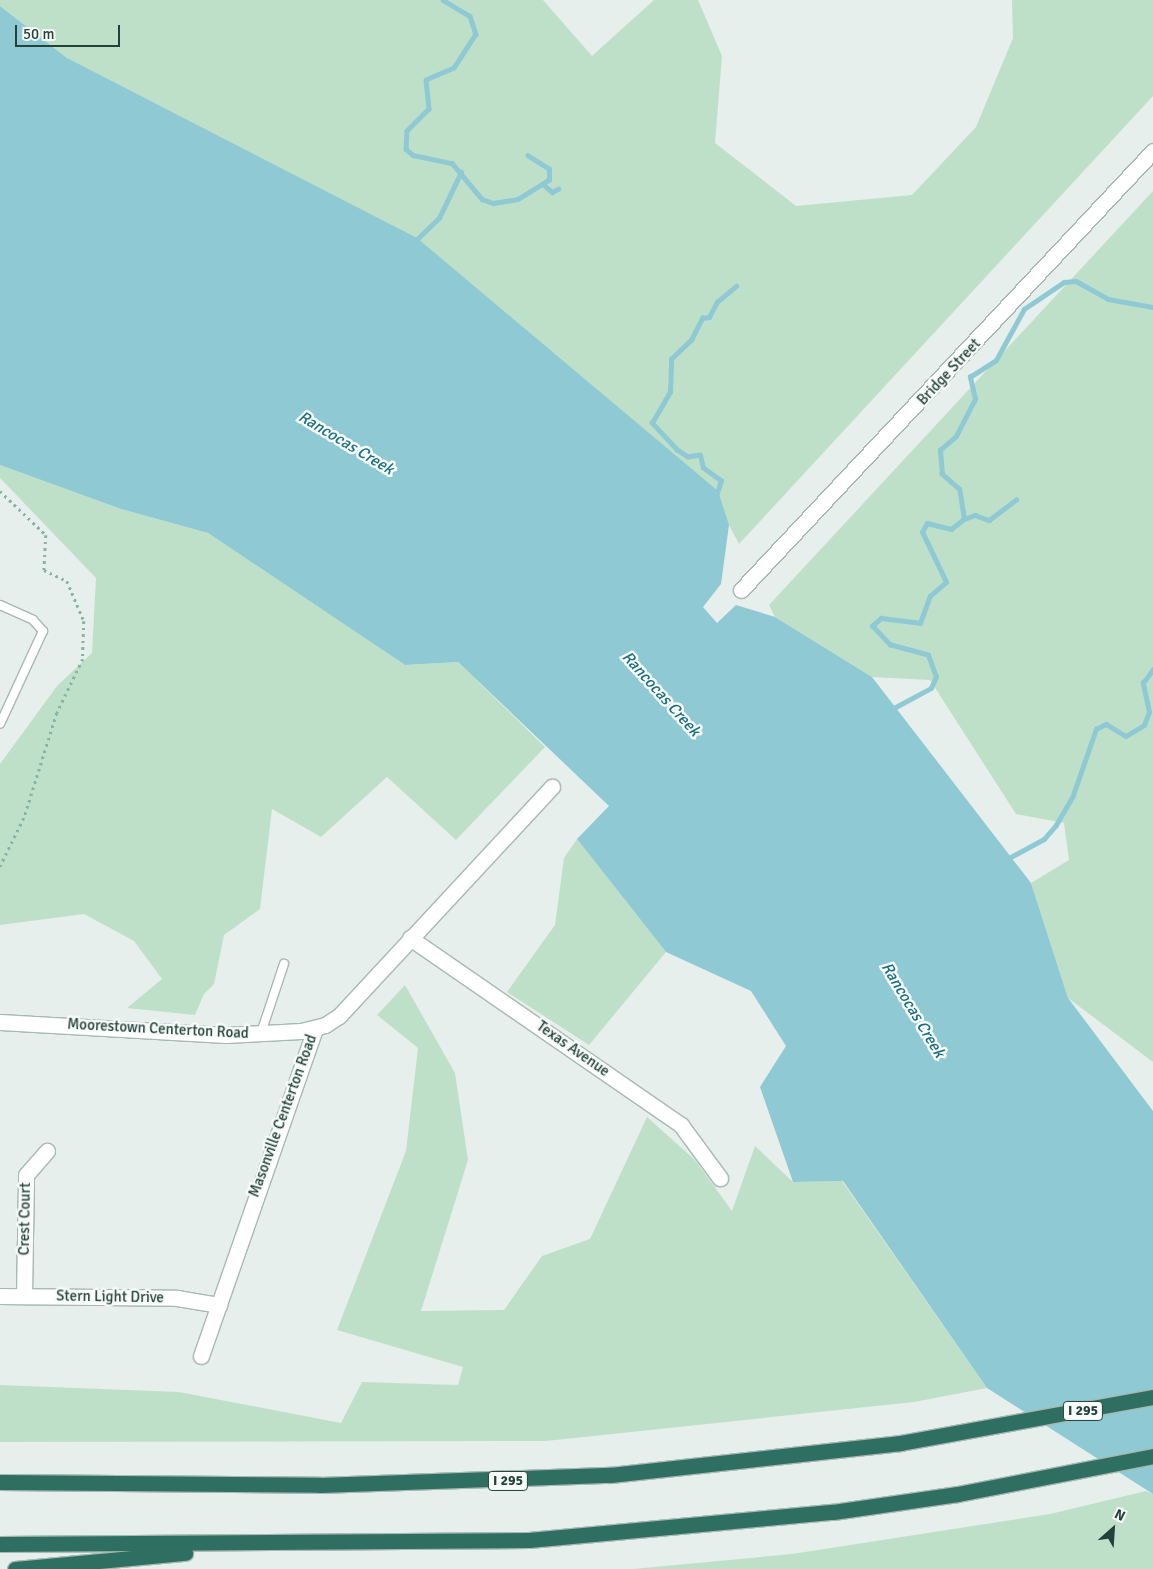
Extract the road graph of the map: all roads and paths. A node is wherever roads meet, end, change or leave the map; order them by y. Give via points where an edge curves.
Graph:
1 (1153, 151) edge
2 (0, 491) edge
3 (741, 590) dead end
4 (0, 605) edge
5 (0, 724) edge
6 (552, 787) dead end
7 (0, 867) edge
8 (410, 938) junction
9 (284, 964) dead end
10 (0, 1022) edge
11 (315, 1029) junction
12 (260, 1034) junction
13 (47, 1151) dead end
14 (720, 1178) dead end
15 (24, 1295) junction
16 (0, 1296) edge
17 (219, 1304) junction
18 (201, 1356) dead end
19 (1153, 1396) edge
20 (1153, 1456) edge
21 (0, 1482) edge
22 (0, 1544) edge
23 (273, 1544) junction
24 (15, 1569) edge

1 - 3 street, Bridge Street
2 - 7 path via 46,535 44,570 67,581 84,621 83,659 57,713 24,818
4 - 5 lane via 33,620 43,631
6 - 8 street, Masonville Centerton Road
8 - 11 street, Masonville Centerton Road via 339,1016
8 - 14 street, Texas Avenue via 681,1125
9 - 12 lane
10 - 12 street, Moorestown Centerton Road
11 - 12 street, Moorestown Centerton Road
11 - 17 street, Masonville Centerton Road
13 - 15 street, Crest Court via 26,1175
15 - 16 street, Stern Light Drive
15 - 17 street, Stern Light Drive via 178,1298
17 - 18 street, Masonville Centerton Road
19 - 21 highway, I 295 via 1014,1425 727,1465 553,1479 320,1485
20 - 23 highway via 958,1494 723,1524 529,1540
22 - 23 highway
23 - 24 highway

